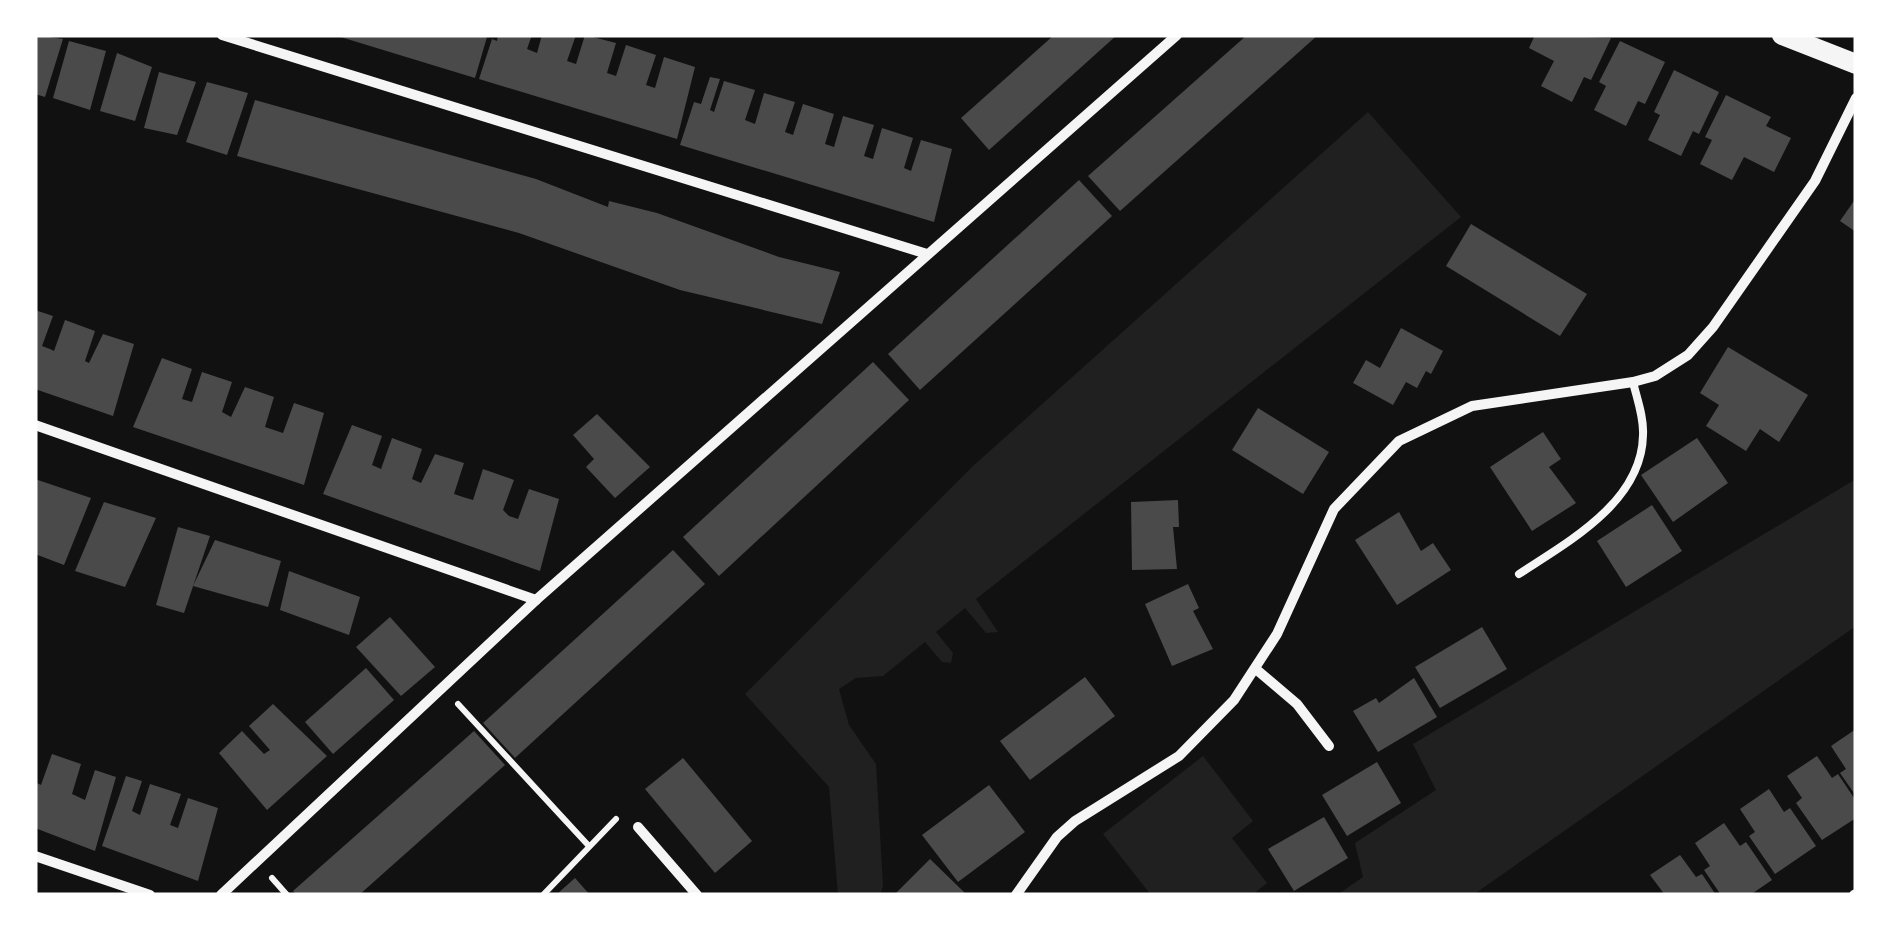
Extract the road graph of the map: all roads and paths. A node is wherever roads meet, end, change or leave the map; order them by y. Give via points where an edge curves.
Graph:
1 (222, 35) edge
2 (1177, 35) edge
3 (1782, 35) edge
4 (1856, 64) edge
5 (1856, 98) edge
6 (927, 254) junction
7 (1633, 382) junction
8 (35, 426) edge
9 (1520, 574) dead end
10 (536, 600) junction
11 (1257, 670) junction
12 (443, 688) junction
13 (1328, 746) dead end
14 (638, 827) joint
15 (588, 846) junction
16 (35, 856) edge
17 (150, 895) edge
18 (222, 895) edge
19 (542, 895) edge
20 (697, 895) edge
21 (1016, 895) edge

1 - 6 street
2 - 6 street
3 - 4 main road
5 - 7 street via 1816,180 1713,327 1688,355
6 - 10 street
7 - 9 lane via 1644,438 1632,476 1600,518
7 - 11 street via 1472,406 1399,441 1334,509
8 - 10 street
10 - 12 street
11 - 13 street via 1289,696
11 - 21 street via 1179,756 1058,837
12 - 15 path
12 - 18 street
14 - 15 path via 625,812
14 - 20 street
15 - 19 path
16 - 17 street

